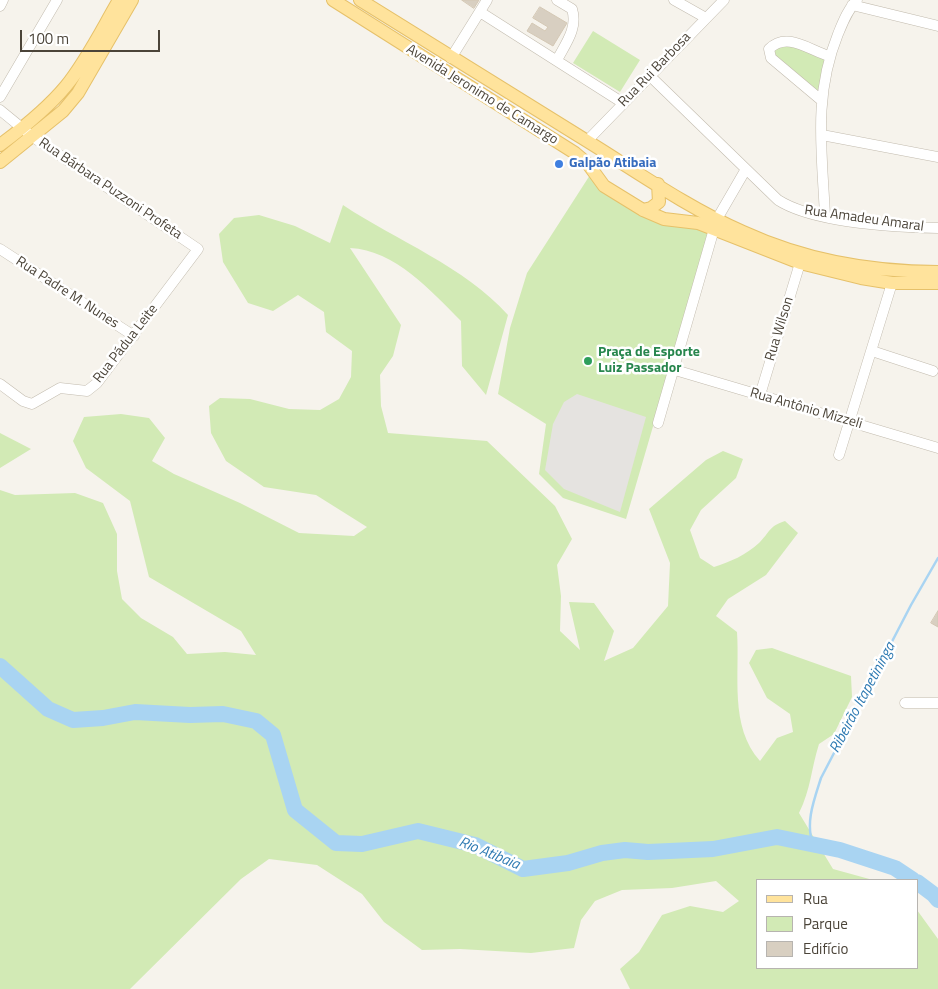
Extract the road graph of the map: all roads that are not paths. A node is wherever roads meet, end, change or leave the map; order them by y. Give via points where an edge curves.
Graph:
1 (4, 0) edge
2 (57, 0) edge
3 (119, 0) edge
4 (132, 0) edge
5 (333, 0) edge
6 (360, 0) edge
7 (487, 0) edge
8 (558, 0) edge
9 (674, 0) edge
10 (724, 0) edge
11 (854, 2) edge
12 (0, 6) edge
13 (480, 12) junction
14 (706, 18) junction
15 (938, 26) edge
16 (108, 29) junction
17 (829, 56) junction
18 (451, 58) junction
19 (557, 60) junction
20 (650, 76) junction
21 (0, 97) edge
22 (821, 100) junction
23 (623, 103) junction
24 (0, 110) edge
25 (22, 129) junction
26 (822, 134) junction
27 (33, 137) junction
28 (587, 141) junction
29 (0, 146) edge
30 (612, 157) junction
31 (938, 157) edge
32 (0, 162) edge
33 (746, 169) junction
34 (595, 174) junction
35 (658, 184) junction
36 (643, 210) junction
37 (825, 216) junction
38 (715, 224) junction
39 (938, 228) edge
40 (0, 249) edge
41 (198, 249) joint
42 (800, 263) junction
43 (938, 272) edge
44 (892, 283) junction
45 (938, 283) edge
46 (134, 336) junction
47 (872, 351) junction
48 (674, 370) junction
49 (933, 371) dead end
50 (0, 384) edge
51 (760, 395) junction
52 (849, 421) junction
53 (658, 424) dead end
54 (938, 448) edge
55 (839, 455) dead end
56 (938, 702) edge
57 (905, 703) dead end

1 - 12 street
2 - 21 street
3 - 16 main road
4 - 16 main road
5 - 34 main road, Avenida Jeronimo de Camargo via 575,153
6 - 18 main road
7 - 13 street
8 - 19 street via 572,8 575,18 574,28
9 - 14 street
10 - 14 street, Rua Rui Barbosa
11 - 15 street
11 - 17 street
13 - 18 street
13 - 19 street
14 - 20 street, Rua Rui Barbosa
16 - 25 main road via 65,87
16 - 27 main road via 78,93
17 - 22 street
17 - 22 street via 791,40 781,40 769,49 771,58
18 - 28 main road
19 - 23 street
20 - 23 street, Rua Rui Barbosa
20 - 33 street, Rua Amadeu Amaral
22 - 26 street
23 - 28 street, Rua Rui Barbosa
24 - 25 street, Rua Bárbara Puzzoni Profeta
25 - 27 street, Rua Bárbara Puzzoni Profeta
25 - 29 main road
26 - 31 street
26 - 37 street
27 - 32 main road
27 - 41 street, Rua Bárbara Puzzoni Profeta
28 - 30 main road
30 - 34 main road via 603,158 597,164
30 - 35 main road
33 - 37 street, Rua Amadeu Amaral via 789,207
33 - 38 street
34 - 36 main road, Avenida Jeronimo de Camargo via 604,186
35 - 36 main road via 659,202
35 - 38 main road
36 - 38 main road, Avenida Jeronimo de Camargo via 664,219
37 - 39 street, Rua Amadeu Amaral
38 - 42 main road, Avenida Jeronimo de Camargo
38 - 43 main road via 834,262 894,271
38 - 48 street
40 - 46 street, Rua Padre M. Nunes
41 - 46 street, Rua Pádua Leite
42 - 44 main road, Avenida Jeronimo de Camargo
42 - 51 street, Rua Wilson
44 - 45 main road, Avenida Jeronimo de Camargo
44 - 47 street
46 - 50 street, Rua Pádua Leite via 98,383 87,391 60,388 32,404
47 - 49 street
47 - 52 street
48 - 51 street, Rua Antônio Mizzeli
48 - 53 street
51 - 52 street, Rua Antônio Mizzeli
52 - 54 street, Rua Antônio Mizzeli
52 - 55 street
56 - 57 street

